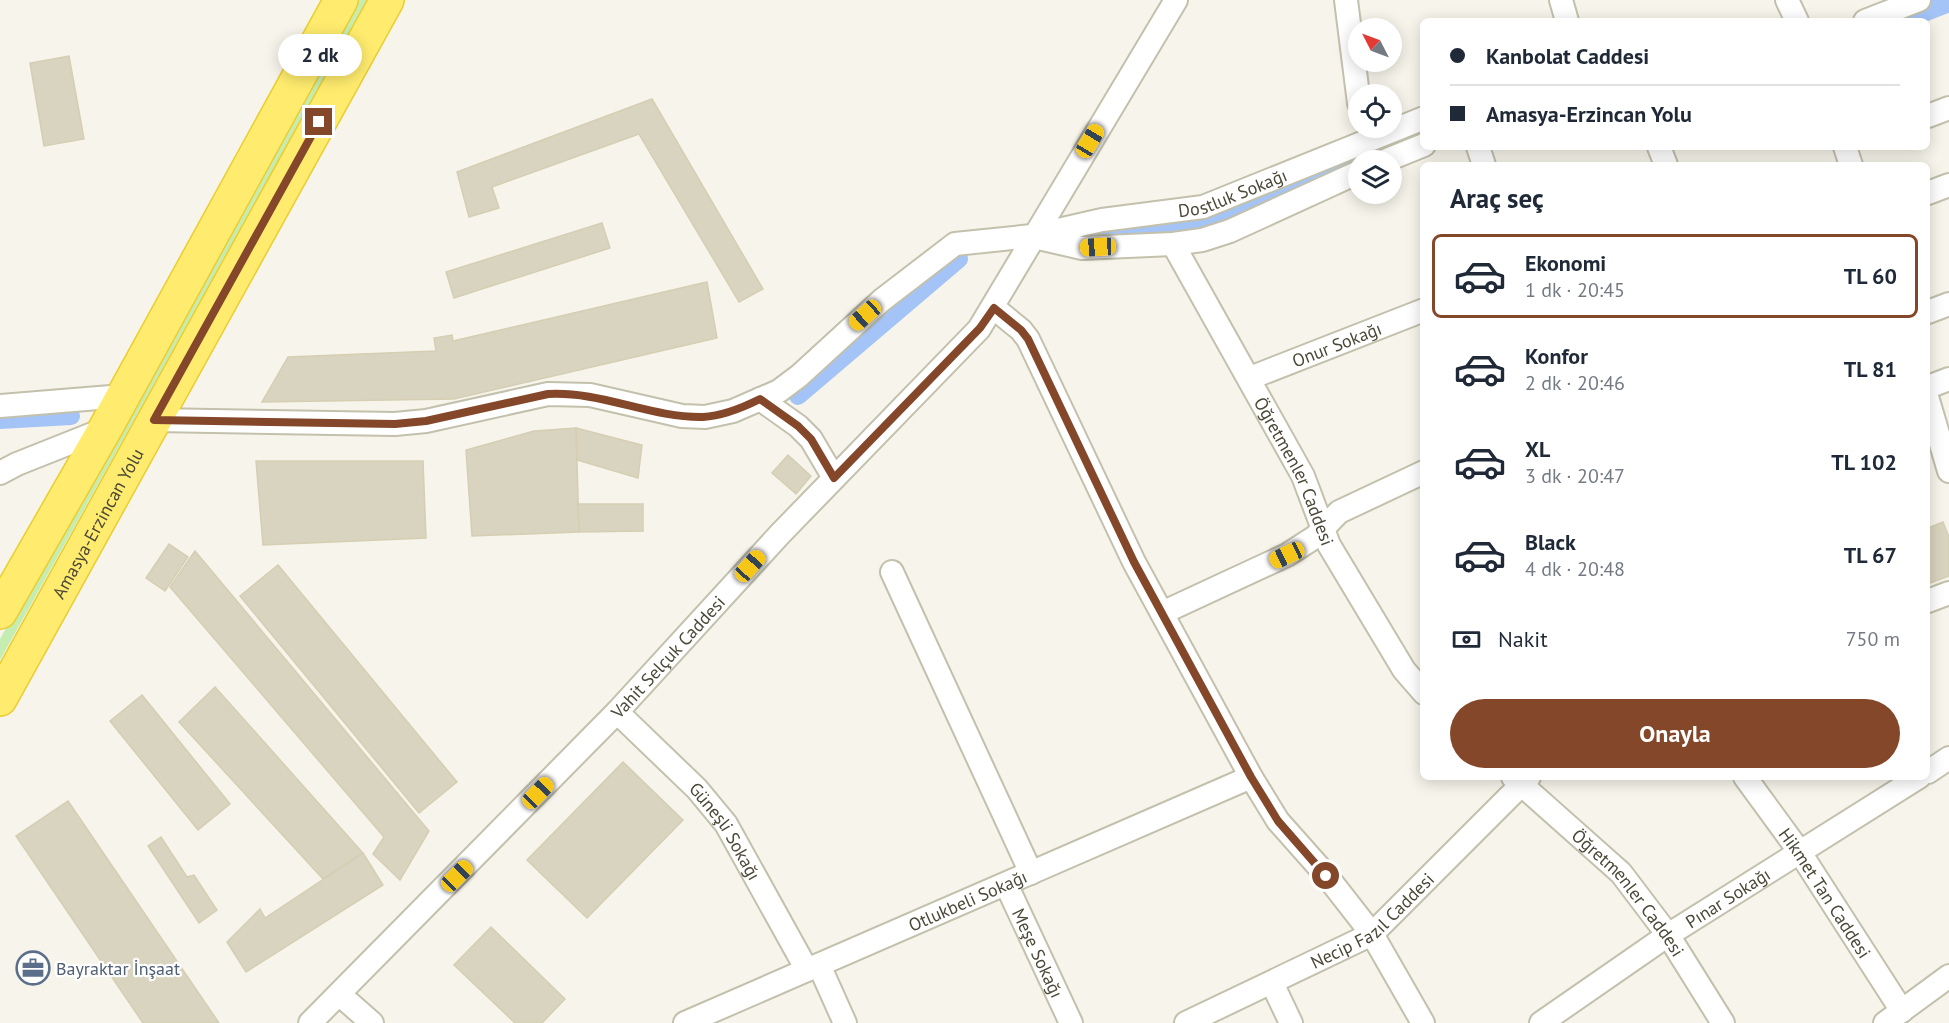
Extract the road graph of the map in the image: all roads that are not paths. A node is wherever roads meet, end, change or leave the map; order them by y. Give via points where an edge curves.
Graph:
1 (341, 0) edge
2 (387, 0) edge
3 (1346, 0) edge
4 (1561, 0) edge
5 (1787, 0) edge
6 (1918, 0) edge
7 (1170, 3) edge
8 (1566, 18) edge
9 (1796, 18) edge
10 (1873, 18) edge
11 (1357, 84) edge
12 (1949, 108) edge
13 (1930, 115) edge
14 (1420, 119) edge
15 (1402, 124) edge
16 (1359, 138) edge
17 (1420, 147) edge
18 (1402, 154) edge
19 (1348, 177) edge
20 (1949, 185) edge
21 (1930, 192) edge
22 (1032, 236) junction
23 (1173, 244) junction
24 (1949, 304) edge
25 (994, 308) junction
26 (1930, 311) edge
27 (1420, 312) edge
28 (1250, 378) junction
29 (1949, 379) edge
30 (1930, 386) edge
31 (123, 396) junction
32 (760, 399) junction
33 (0, 406) edge
34 (154, 420) junction
35 (1931, 423) edge
36 (105, 429) junction
37 (1949, 471) edge
38 (0, 473) edge
39 (1420, 474) edge
40 (834, 478) junction
41 (1323, 529) junction
42 (892, 572) dead end
43 (1949, 592) edge
44 (1930, 600) edge
45 (0, 612) edge
46 (1162, 613) junction
47 (1420, 688) edge
48 (0, 699) edge
49 (617, 712) junction
50 (1949, 758) edge
51 (1930, 771) edge
52 (1251, 777) junction
53 (1521, 780) edge
54 (1747, 780) edge
55 (1914, 780) edge
56 (1799, 851) junction
57 (1031, 873) junction
58 (1006, 884) junction
59 (1372, 934) junction
60 (1668, 935) junction
61 (813, 967) junction
62 (1949, 975) edge
63 (1272, 983) junction
64 (339, 994) junction
65 (1893, 1017) edge
66 (1214, 1018) edge
67 (310, 1023) edge
68 (372, 1023) edge
69 (685, 1023) edge
70 (845, 1023) edge
71 (1071, 1023) edge
72 (1186, 1023) edge
73 (1291, 1023) edge
74 (1423, 1023) edge
75 (1541, 1023) edge
76 (1723, 1023) edge

1 - 31 highway
2 - 34 highway, Amasya-Erzincan Yolu
3 - 11 street
4 - 8 street
5 - 9 street
6 - 10 street
7 - 22 street, Vahit Selçuk Caddesi
12 - 13 street
14 - 15 street, Dostluk Sokağı
16 - 22 street, Dostluk Sokağı via 1203,207 1102,220
17 - 18 street
19 - 23 street, Dostluk Sokağı via 1230,231
20 - 21 street
22 - 23 street, Dostluk Sokağı via 1082,248
22 - 25 street, Vahit Selçuk Caddesi
22 - 32 street, Dostluk Sokağı via 955,244 882,300 799,376
23 - 28 street, Öğretmenler Caddesi
24 - 26 street
25 - 40 street, Vahit Selçuk Caddesi via 980,328
25 - 46 street via 1028,339 1109,512
27 - 28 street, Onur Sokağı
28 - 41 street, Öğretmenler Caddesi via 1303,476
29 - 30 street
31 - 33 street
31 - 36 highway
32 - 34 street, Dostluk Sokağı via 733,411 705,417 568,393 395,424
32 - 40 street via 811,439
34 - 48 highway, Amasya-Erzincan Yolu
35 - 37 street
36 - 38 street
36 - 45 highway
39 - 41 street via 1348,507
40 - 49 street, Vahit Selçuk Caddesi
41 - 46 street via 1287,555
41 - 47 street, Öğretmenler Caddesi via 1392,651
42 - 57 street
43 - 44 street
46 - 52 street
49 - 61 street, Güneşli Sokağı via 719,815
49 - 64 street, Vahit Selçuk Caddesi
50 - 51 street
52 - 57 street, Otlukbeli Sokağı
52 - 59 street via 1278,821
53 - 59 street, Necip Fazıl Caddesi
53 - 60 street, Öğretmenler Caddesi via 1622,873
54 - 56 street, Hikmet Tan Caddesi
55 - 56 street, Pınar Sokağı
56 - 60 street, Pınar Sokağı
56 - 65 street, Hikmet Tan Caddesi
57 - 58 street, Otlukbeli Sokağı
58 - 61 street, Otlukbeli Sokağı
58 - 71 street, Meşe Sokağı
59 - 63 street, Necip Fazıl Caddesi
59 - 74 street
60 - 75 street, Pınar Sokağı
60 - 76 street, Öğretmenler Caddesi
61 - 69 street, Otlukbeli Sokağı
61 - 70 street, Güneşli Sokağı
62 - 65 street
63 - 66 street, Necip Fazıl Caddesi
63 - 73 street
64 - 67 street, Vahit Selçuk Caddesi
64 - 68 street
66 - 72 street, Necip Fazıl Caddesi

